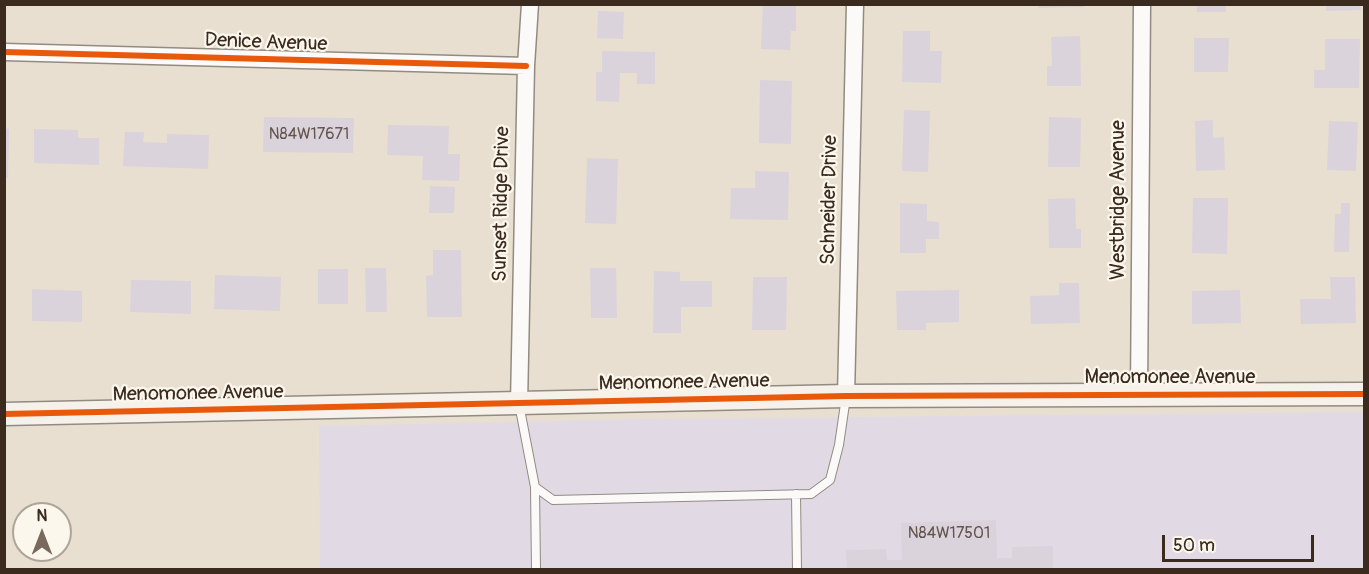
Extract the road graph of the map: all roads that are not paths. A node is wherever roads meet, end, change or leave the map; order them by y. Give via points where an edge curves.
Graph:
1 (530, 4) edge
2 (855, 4) edge
3 (1142, 4) edge
4 (4, 52) edge
5 (526, 66) junction
6 (1365, 394) edge
7 (1139, 395) junction
8 (846, 396) junction
9 (519, 404) junction
10 (4, 414) edge
11 (535, 487) junction
12 (796, 494) junction
13 (536, 570) edge
14 (798, 570) edge

1 - 5 street, Sunset Ridge Drive
2 - 8 street, Schneider Drive
3 - 7 street, Westbridge Avenue
4 - 5 street, Denice Avenue
5 - 9 street, Sunset Ridge Drive
6 - 7 street, Menomonee Avenue
7 - 8 street, Menomonee Avenue
8 - 9 street, Menomonee Avenue
8 - 12 lane via 830,480 811,494
9 - 10 street, Menomonee Avenue
9 - 11 lane
11 - 12 lane via 553,500
11 - 13 lane
12 - 14 lane

